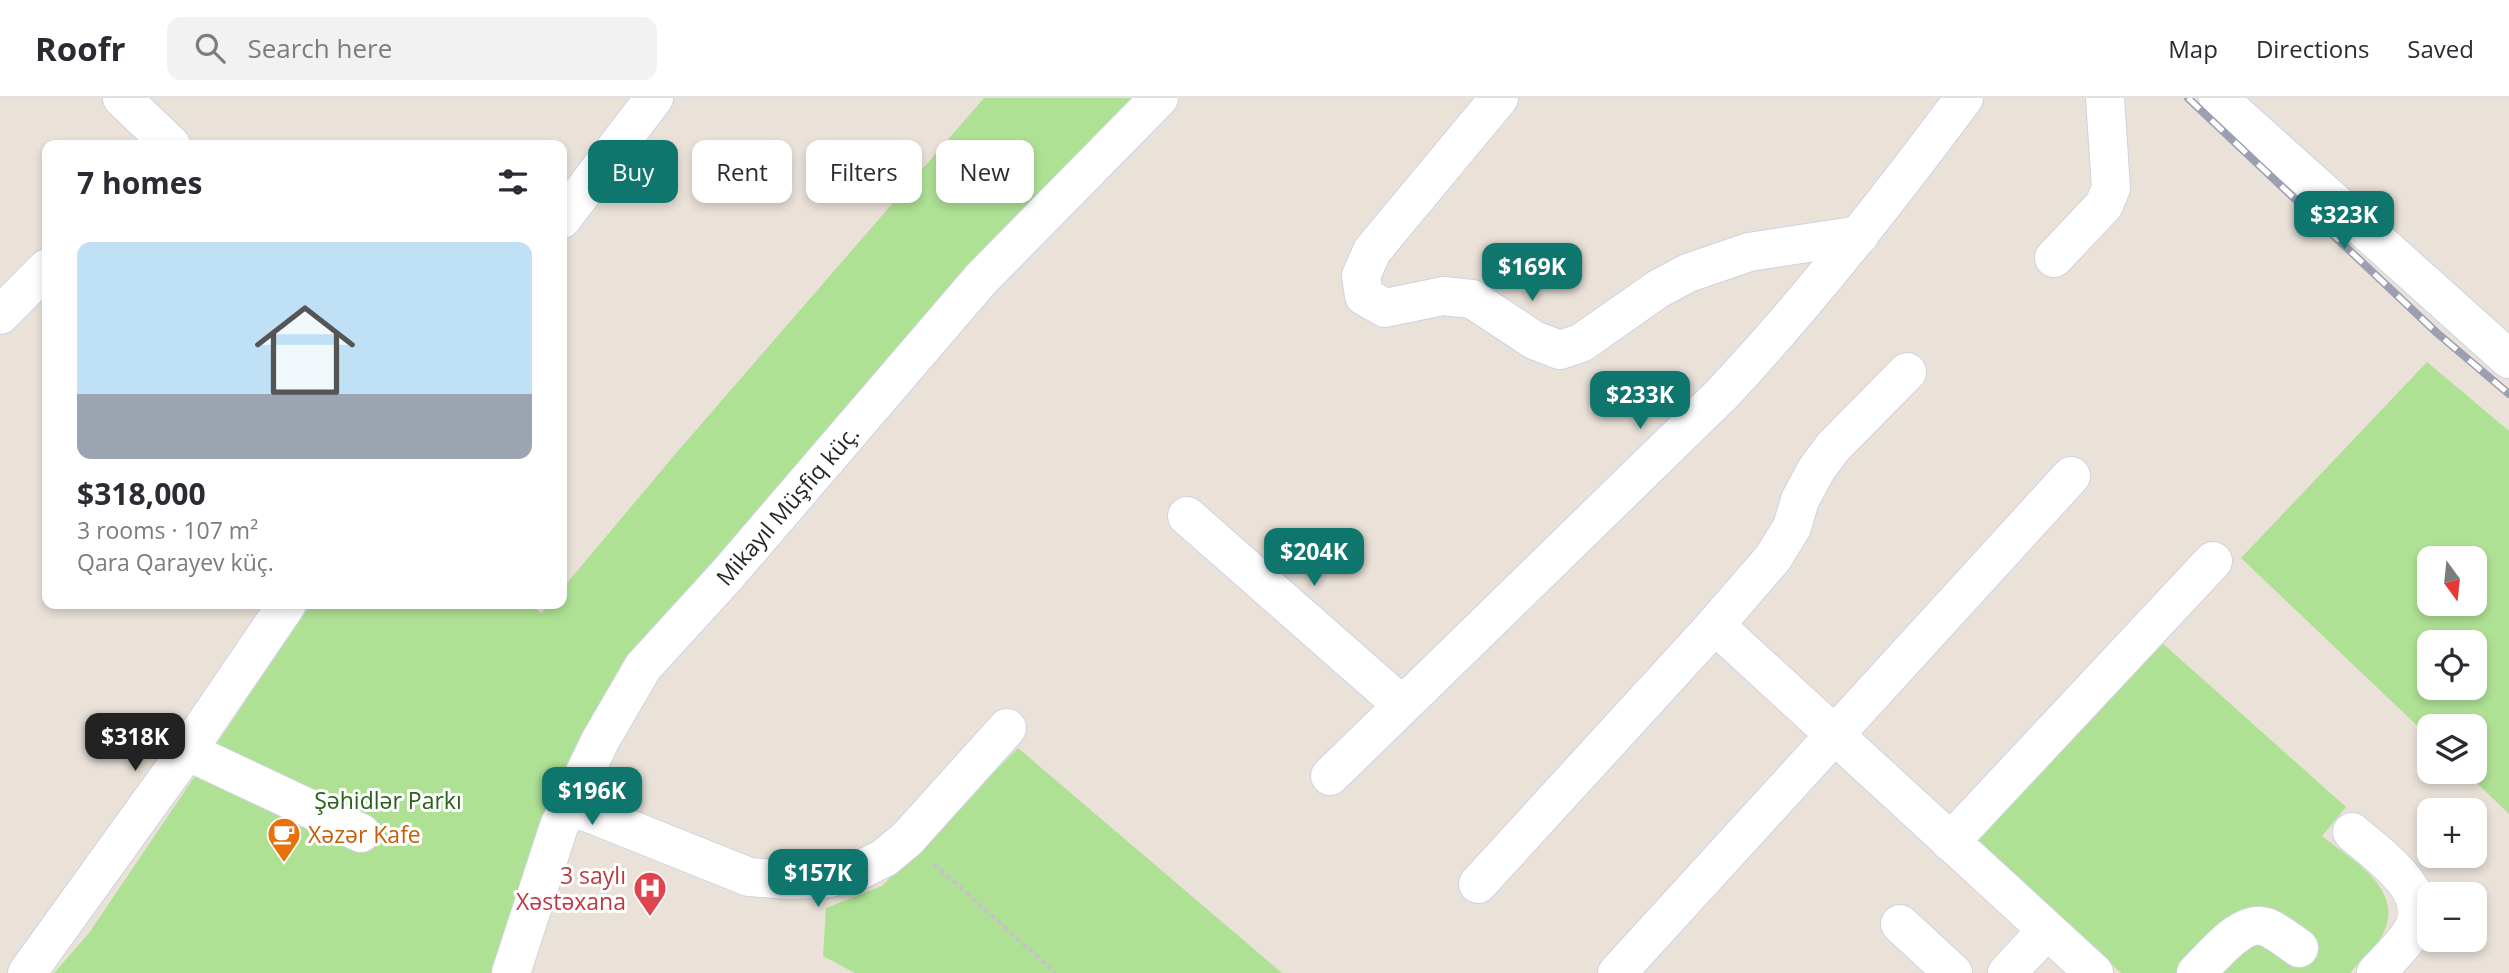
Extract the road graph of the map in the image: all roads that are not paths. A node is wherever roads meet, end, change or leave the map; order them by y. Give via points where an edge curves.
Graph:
1 (122, 98) edge
2 (654, 98) edge
3 (1159, 98) edge
4 (1499, 98) edge
5 (1964, 98) edge
6 (2105, 98) edge
7 (2218, 98) edge
8 (165, 140) edge
9 (567, 212) edge
10 (1860, 235) junction
11 (2054, 258) dead end
12 (42, 273) edge
13 (0, 315) edge
14 (2509, 359) edge
15 (1907, 372) dead end
16 (2071, 476) dead end
17 (1187, 516) dead end
18 (2213, 561) dead end
19 (285, 609) edge
20 (1715, 625) junction
21 (1402, 705) junction
22 (1007, 728) dead end
23 (1834, 736) junction
24 (187, 751) junction
25 (1330, 776) dead end
26 (569, 805) junction
27 (2352, 832) dead end
28 (361, 833) dead end
29 (1950, 842) junction
30 (1478, 884) dead end
31 (1900, 924) dead end
32 (2047, 930) junction
33 (2299, 948) dead end
34 (27, 973) edge
35 (512, 973) edge
36 (1617, 973) edge
37 (1954, 973) edge
38 (2007, 973) edge
39 (2094, 973) edge
40 (2196, 973) edge
41 (2376, 973) edge

1 - 8 street
2 - 9 street
3 - 26 street, Mikayıl Müşfiq küç. via 981,279 643,667
4 - 10 street via 1372,251 1361,276 1364,296 1385,308 1443,296 1472,299 1534,340 1560,350 1581,343 1688,273 1749,252
5 - 10 street
6 - 11 street via 2111,188 2104,205
7 - 14 street
10 - 21 street via 1721,394
12 - 13 street
15 - 20 street via 1833,447 1816,470 1773,558
16 - 23 street
17 - 21 street
18 - 29 street
19 - 24 street
20 - 23 street
20 - 30 street
21 - 25 street
22 - 26 street via 907,839 860,870 826,879 749,877
23 - 29 street
23 - 36 street
24 - 28 street
24 - 34 street
26 - 35 street, Mikayıl Müşfiq küç.
27 - 41 street via 2400,875 2413,892 2418,914 2412,931
29 - 32 street
31 - 37 street
32 - 38 street
32 - 39 street
33 - 40 street via 2265,926 2250,927 2235,934

